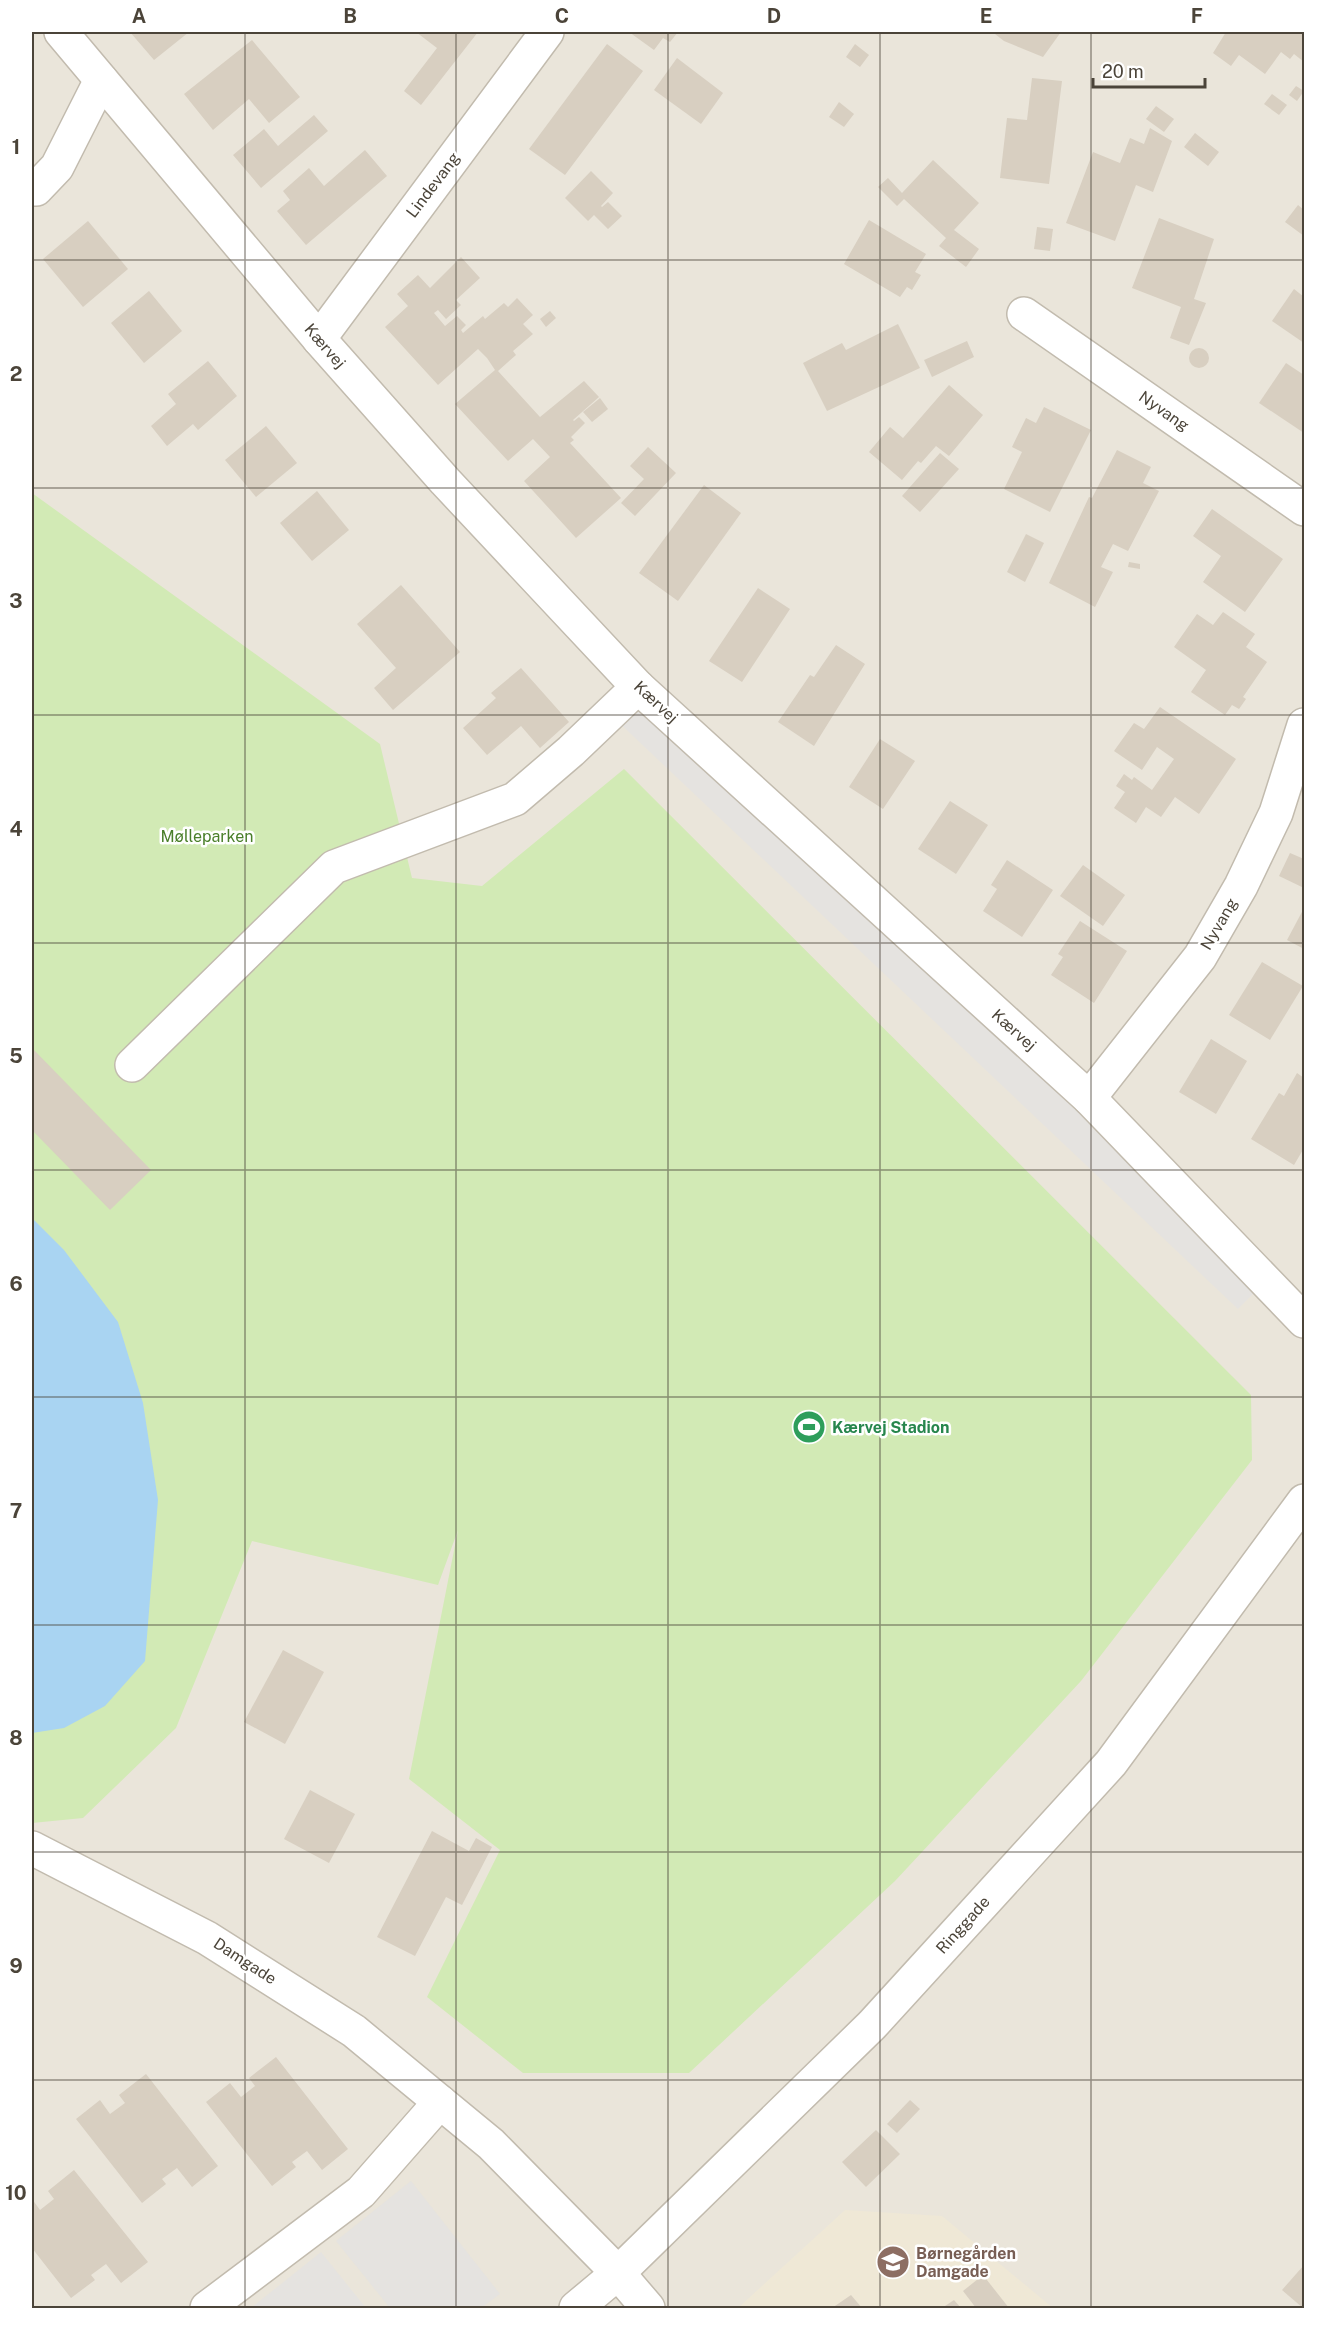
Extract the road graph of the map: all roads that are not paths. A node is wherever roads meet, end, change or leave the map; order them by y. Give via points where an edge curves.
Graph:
1 (61, 32) edge
2 (547, 32) edge
3 (101, 80) junction
4 (32, 189) edge
5 (1024, 314) dead end
6 (319, 339) junction
7 (1305, 509) edge
8 (638, 687) junction
9 (1305, 725) edge
10 (132, 1065) dead end
11 (1089, 1098) junction
12 (1305, 1321) edge
13 (1305, 1501) edge
14 (32, 1848) edge
15 (440, 2102) junction
16 (618, 2273) junction
17 (207, 2308) edge
18 (576, 2308) edge
19 (648, 2308) edge

1 - 3 street, Kærvej
2 - 6 street, Lindevang
3 - 4 street via 57,167
3 - 6 street, Kærvej
5 - 7 street, Nyvang
6 - 8 street, Kærvej via 445,481
8 - 10 street via 515,799 334,867
8 - 11 street, Kærvej
9 - 11 street, Nyvang via 1276,813 1242,886 1200,957
11 - 12 street, Kærvej
13 - 16 street, Ringgade via 1111,1763 872,2025
14 - 15 street, Damgade via 207,1938 354,2031
15 - 16 street, Damgade via 491,2144
15 - 17 street via 361,2192
16 - 18 street, Ringgade
16 - 19 street, Damgade

